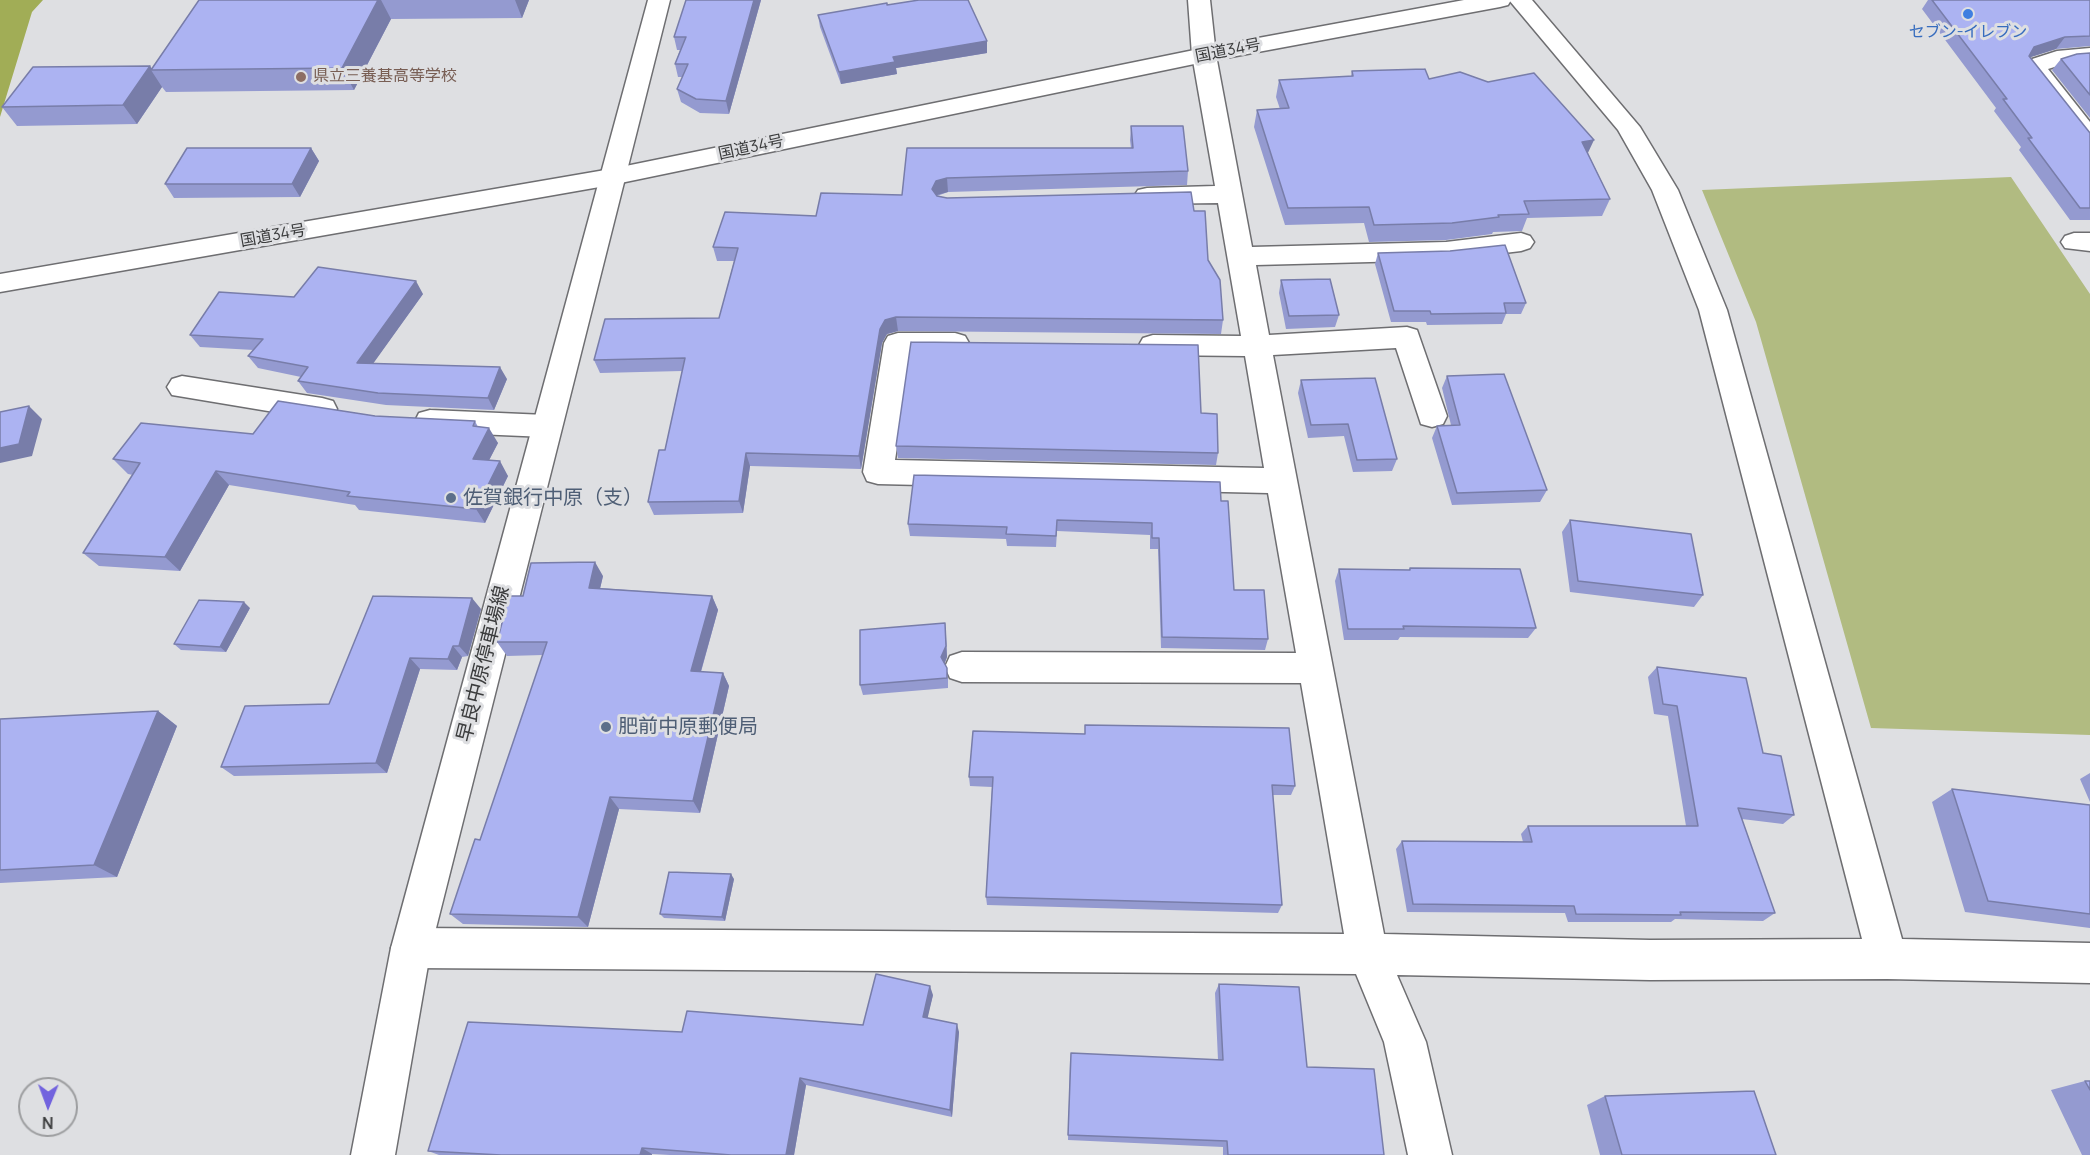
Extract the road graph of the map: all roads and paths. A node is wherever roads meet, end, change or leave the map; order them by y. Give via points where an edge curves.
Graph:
1 (659, 0) edge
2 (1199, 0) edge
3 (1500, 0) edge
4 (1520, 0) edge
5 (1204, 55) junction
6 (2090, 55) edge
7 (2090, 138) edge
8 (610, 177) junction
9 (1229, 194) junction
10 (1124, 197) edge
11 (1521, 242) edge
12 (1240, 256) junction
13 (0, 283) edge
14 (981, 344) edge
15 (1125, 345) edge
16 (1257, 346) junction
17 (182, 387) dead end
18 (352, 413) edge
19 (1432, 416) dead end
20 (397, 419) edge
21 (546, 426) junction
22 (1280, 481) junction
23 (962, 667) dead end
24 (1315, 668) junction
25 (411, 948) junction
26 (1368, 954) junction
27 (1887, 959) junction
28 (2090, 963) edge
29 (373, 1155) edge
30 (1430, 1155) edge

1 - 8 main road, 早良中原停車場線
2 - 5 main road
3 - 5 main road, 国道34号
4 - 27 main road via 1628,127 1665,190 1713,310
5 - 8 main road, 国道34号
5 - 9 main road
6 - 7 main road via 2065,56 2034,66
8 - 13 main road, 国道34号
8 - 21 main road, 早良中原停車場線
9 - 10 main road
9 - 12 main road
11 - 12 main road via 1446,251
12 - 16 main road
14 - 22 main road via 897,343 878,472
15 - 16 main road
16 - 19 main road via 1407,337
16 - 22 main road
17 - 18 main road
20 - 21 main road
21 - 25 main road, 早良中原停車場線
22 - 24 main road
23 - 24 main road
24 - 26 main road
25 - 26 main road
25 - 29 main road, 早良中原停車場線
26 - 27 main road via 1650,960
26 - 30 main road via 1405,1042
27 - 28 main road

